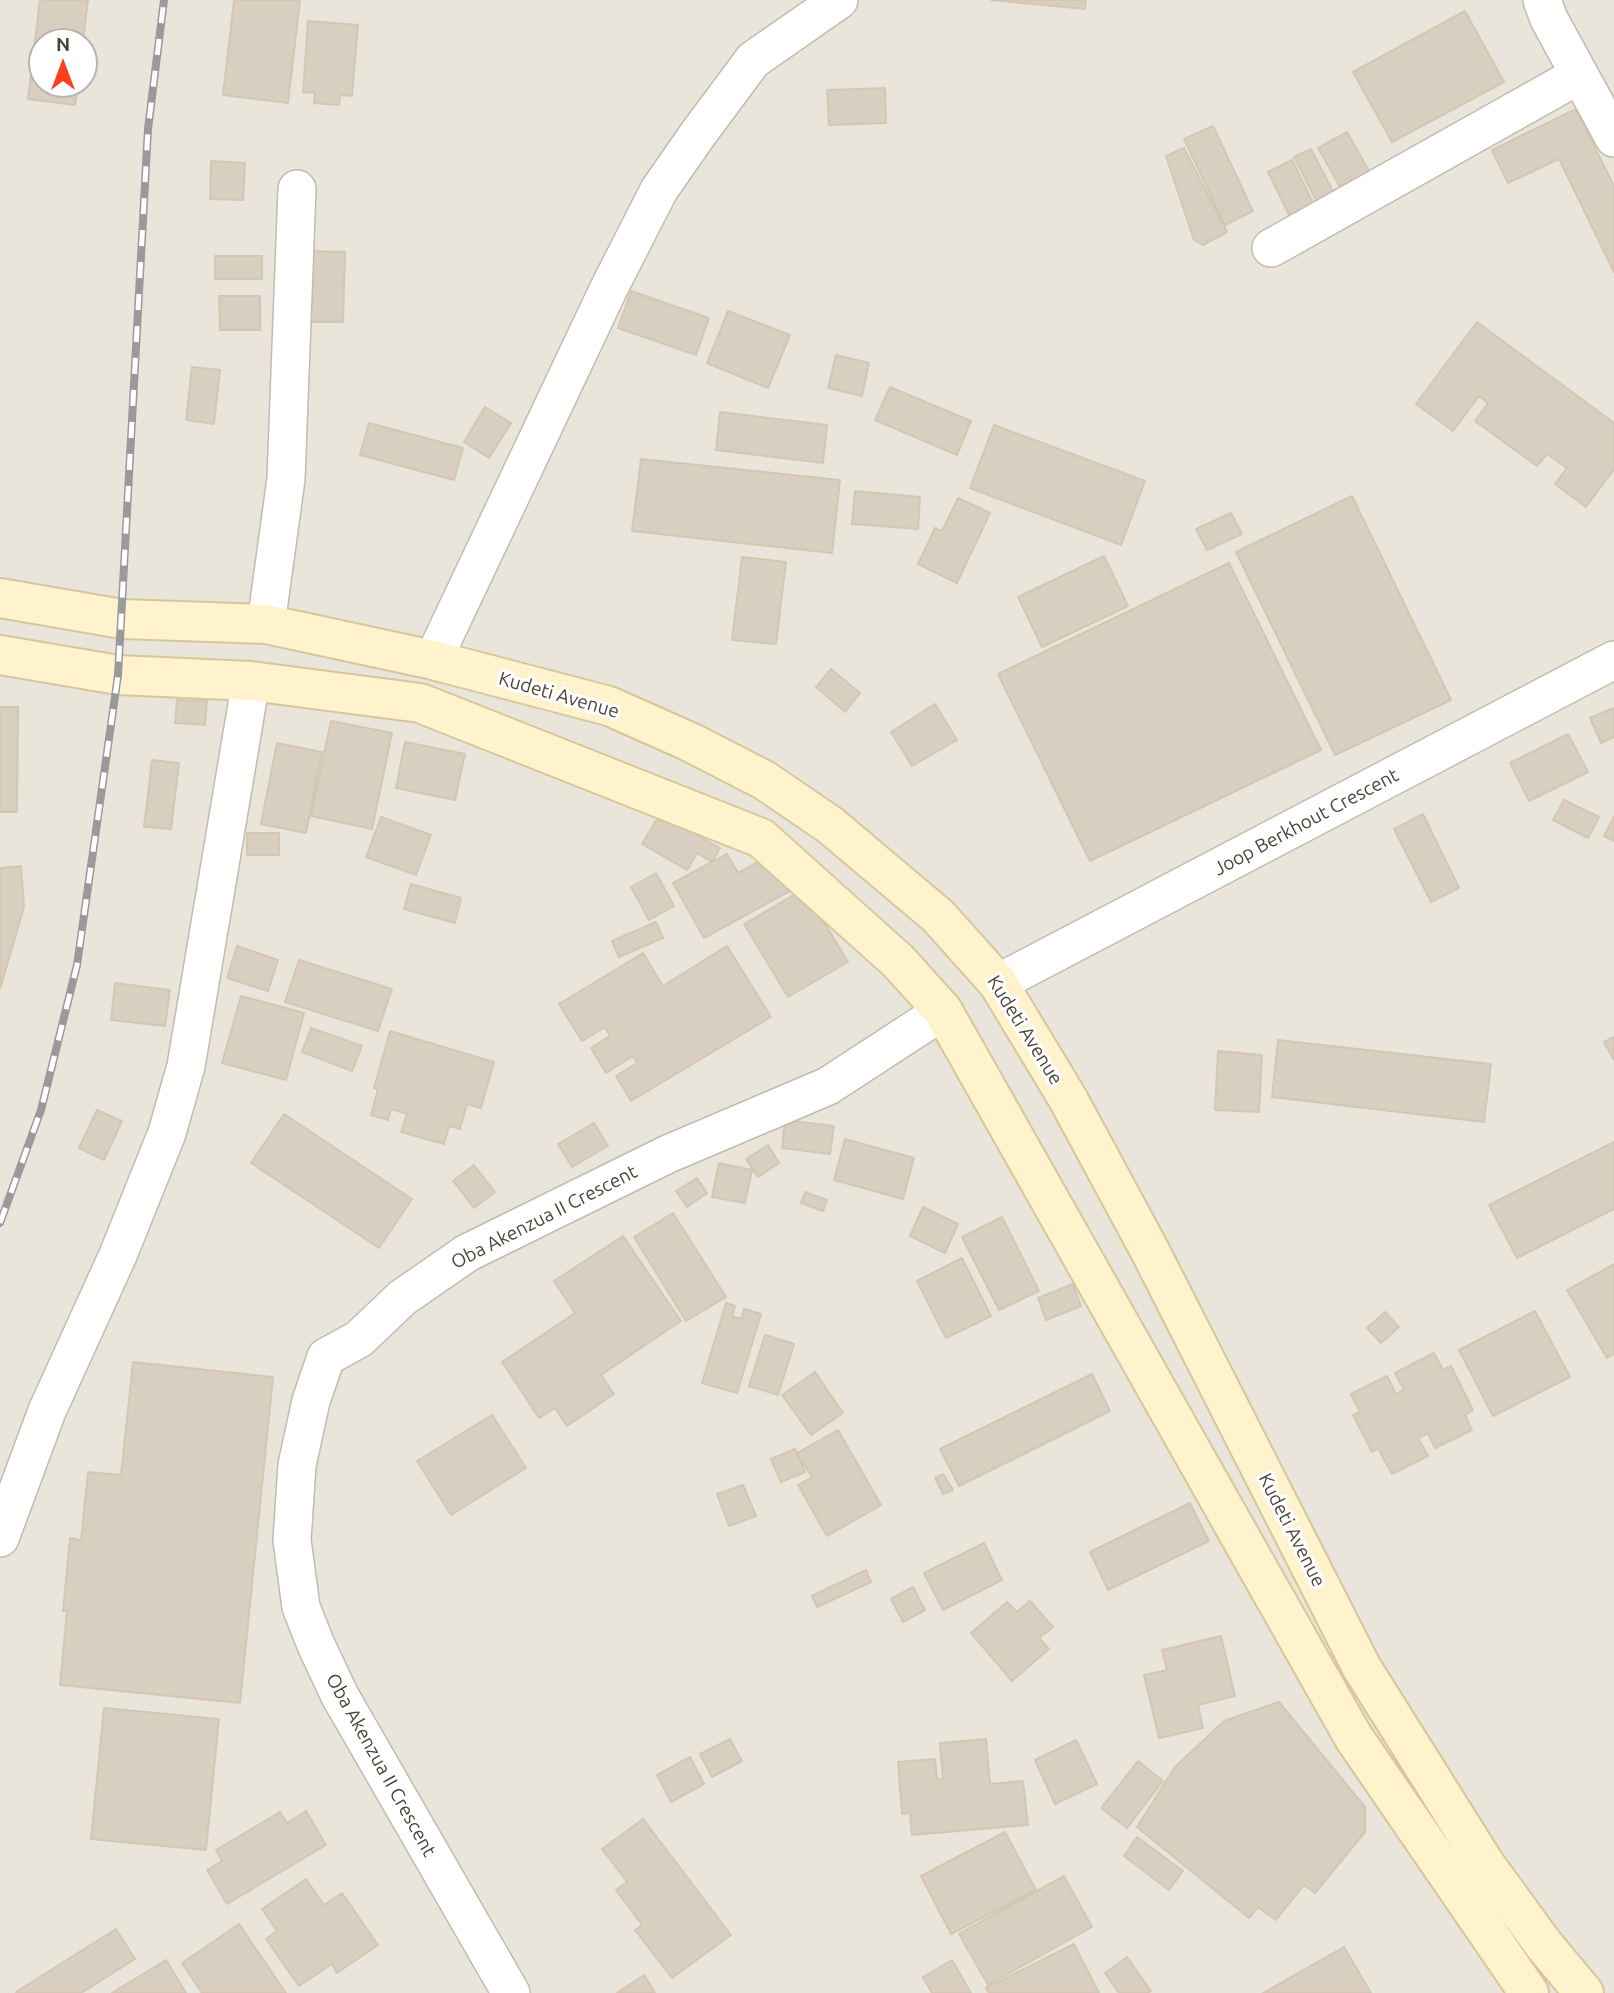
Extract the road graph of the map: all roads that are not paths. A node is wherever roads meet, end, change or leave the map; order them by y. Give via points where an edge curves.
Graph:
1 (839, 0) edge
2 (1542, 0) edge
3 (1579, 75) junction
4 (1614, 138) edge
5 (297, 189) dead end
6 (1271, 248) dead end
7 (0, 598) edge
8 (266, 625) junction
9 (0, 655) edge
10 (433, 660) junction
11 (1614, 660) edge
12 (251, 681) junction
13 (998, 983) junction
14 (943, 1011) junction
15 (0, 1538) edge
16 (511, 1993) edge
17 (1529, 1993) edge
18 (1584, 1993) edge

1 - 10 street via 753,60 659,190
2 - 3 street
3 - 4 street
3 - 6 street
5 - 8 street via 286,479
7 - 8 main road, Kudeti Avenue via 122,619
8 - 10 main road, Kudeti Avenue
9 - 12 main road via 118,676
10 - 13 main road, Kudeti Avenue via 609,706 764,780 830,825 938,916
11 - 13 street, Joop Berkhout Crescent
12 - 14 main road via 421,703 761,838 900,962
12 - 15 street via 186,1066 167,1133 118,1255 47,1410
13 - 18 main road, Kudeti Avenue via 1068,1099 1150,1251 1362,1668 1485,1864
14 - 16 street, Oba Akenzua II Crescent via 828,1086 668,1154 467,1253 402,1298 359,1339 326,1357 297,1465 292,1540 301,1607 340,1696
14 - 17 main road via 1354,1738

